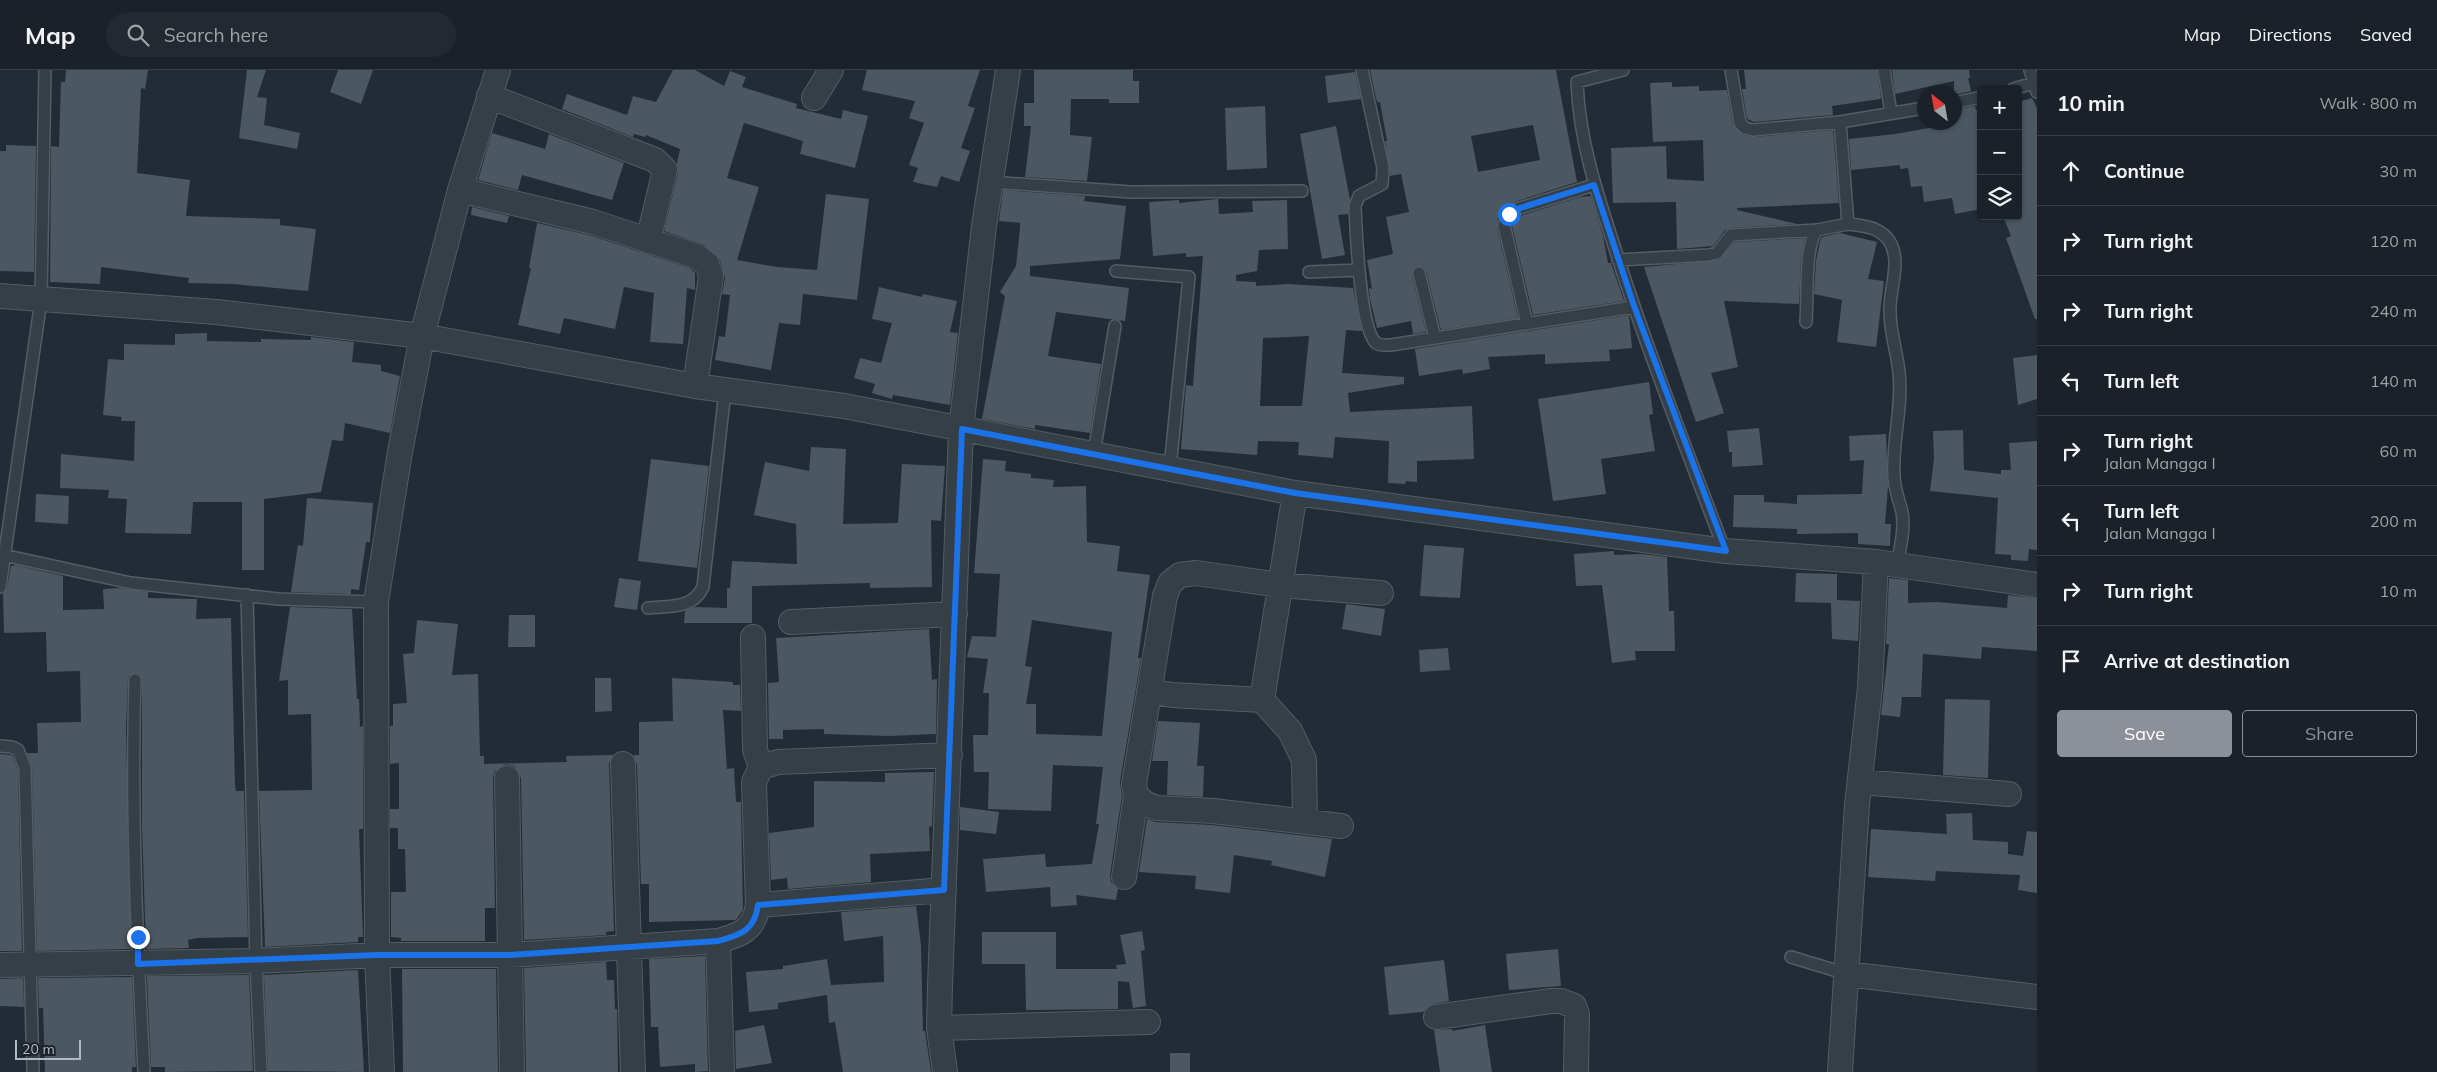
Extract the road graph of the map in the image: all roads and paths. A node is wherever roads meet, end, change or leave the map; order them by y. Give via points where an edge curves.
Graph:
1 (44, 70) edge
2 (498, 70) edge
3 (831, 70) edge
4 (1008, 70) edge
5 (1362, 70) edge
6 (1575, 70) edge
7 (1623, 70) edge
8 (1731, 70) edge
9 (1884, 70) edge
10 (2030, 70) edge
11 (1577, 82) junction
12 (2036, 88) edge
13 (2022, 89) edge
14 (490, 96) junction
15 (814, 98) dead end
16 (1977, 98) edge
17 (1962, 101) edge
18 (1917, 109) edge
19 (1891, 113) junction
20 (1840, 122) junction
21 (990, 182) junction
22 (1594, 185) junction
23 (460, 190) junction
24 (1302, 191) dead end
25 (1848, 224) junction
26 (1817, 230) junction
27 (648, 241) junction
28 (1618, 260) junction
29 (1359, 270) junction
30 (1116, 271) dead end
31 (1310, 272) dead end
32 (1419, 273) dead end
33 (0, 296) edge
34 (42, 300) junction
35 (1634, 306) junction
36 (1806, 322) dead end
37 (1528, 324) junction
38 (1115, 326) dead end
39 (422, 336) junction
40 (1435, 338) junction
41 (695, 386) junction
42 (725, 392) junction
43 (962, 429) junction
44 (1094, 453) junction
45 (1170, 468) junction
46 (1295, 493) junction
47 (1726, 551) junction
48 (3, 555) junction
49 (1887, 564) junction
50 (1280, 585) junction
51 (2037, 585) edge
52 (0, 587) edge
53 (1381, 593) dead end
54 (247, 594) junction
55 (376, 602) junction
56 (648, 608) dead end
57 (955, 614) junction
58 (791, 622) dead end
59 (753, 636) dead end
60 (136, 680) dead end
61 (1149, 691) junction
62 (1262, 700) junction
63 (0, 746) edge
64 (950, 755) junction
65 (623, 764) dead end
66 (761, 767) junction
67 (506, 778) dead end
68 (1860, 782) junction
69 (2009, 794) dead end
70 (1136, 796) junction
71 (1305, 821) junction
72 (1341, 826) dead end
73 (1124, 877) dead end
74 (944, 890) junction
75 (758, 905) junction
76 (718, 941) junction
77 (630, 948) junction
78 (377, 955) junction
79 (510, 955) junction
80 (1791, 957) dead end
81 (256, 961) junction
82 (138, 964) junction
83 (0, 965) edge
84 (29, 966) junction
85 (1847, 974) junction
86 (2037, 997) edge
87 (1436, 1017) dead end
88 (1148, 1022) dead end
89 (939, 1028) junction
90 (33, 1072) edge
91 (144, 1072) edge
92 (261, 1072) edge
93 (382, 1072) edge
94 (512, 1072) edge
95 (633, 1072) edge
96 (722, 1072) edge
97 (945, 1072) edge
98 (1576, 1072) edge
99 (1840, 1072) edge

1 - 34 lane
2 - 14 street
3 - 15 street
4 - 21 street
5 - 29 lane via 1383,179 1382,184 1356,200
6 - 11 lane
7 - 11 lane
8 - 20 lane via 1740,123 1745,128 1753,130
9 - 19 lane
10 - 12 lane
11 - 22 lane via 1578,106
12 - 13 lane
14 - 23 street
14 - 27 street via 655,160 665,170
16 - 17 lane
18 - 19 lane
19 - 20 lane
20 - 25 lane
21 - 24 lane via 1131,192
21 - 43 street
22 - 28 lane
22 - 37 lane via 1520,208 1509,214 1506,220 1504,225
23 - 27 street via 594,222
23 - 39 street
25 - 26 lane
25 - 49 lane via 1871,227 1880,232 1890,242 1894,253 1890,322 1900,388 1893,466 1904,530
26 - 28 lane via 1731,236 1717,253 1709,255
26 - 36 lane via 1812,240
27 - 41 street via 696,256 710,268
28 - 35 lane
29 - 31 lane
29 - 40 lane via 1368,328 1374,341 1391,345
30 - 45 lane via 1189,277
32 - 40 lane
33 - 34 street
34 - 39 street via 216,312
34 - 48 lane
35 - 37 lane
35 - 47 lane
37 - 40 lane
38 - 44 lane
39 - 41 street
39 - 55 street
41 - 42 street
42 - 43 street via 844,406
42 - 56 lane via 703,587 699,596 685,605
43 - 44 street
43 - 57 street
44 - 45 street
45 - 46 street
46 - 47 street
46 - 50 street
47 - 49 street
48 - 52 lane
48 - 54 lane via 132,583
49 - 51 street
49 - 68 street
50 - 53 street
50 - 61 street via 1196,573 1180,575 1170,583
50 - 62 street
54 - 55 lane via 278,599
54 - 81 lane
55 - 78 street
57 - 58 street
57 - 64 street
59 - 66 street via 755,750
60 - 82 lane
61 - 62 street
61 - 70 street via 1134,784
62 - 71 street via 1290,731 1304,760
63 - 84 lane via 12,746 18,750 25,768
64 - 66 street via 778,762
64 - 74 street
65 - 77 street
66 - 75 street via 754,782
67 - 79 street
68 - 69 street
68 - 85 street
70 - 71 street via 1157,808
70 - 73 street
71 - 72 street
74 - 75 street
74 - 89 street
75 - 76 street via 756,918 747,929 738,936
76 - 77 street
76 - 96 street
77 - 79 street
77 - 95 street
78 - 79 street
78 - 81 street
78 - 93 street
79 - 94 street
80 - 85 lane
81 - 82 street
81 - 92 lane
82 - 84 street
82 - 91 lane
83 - 84 street
84 - 90 lane
85 - 86 street
85 - 99 street
87 - 98 street via 1562,1001 1574,1006 1577,1014
88 - 89 street
89 - 97 street

